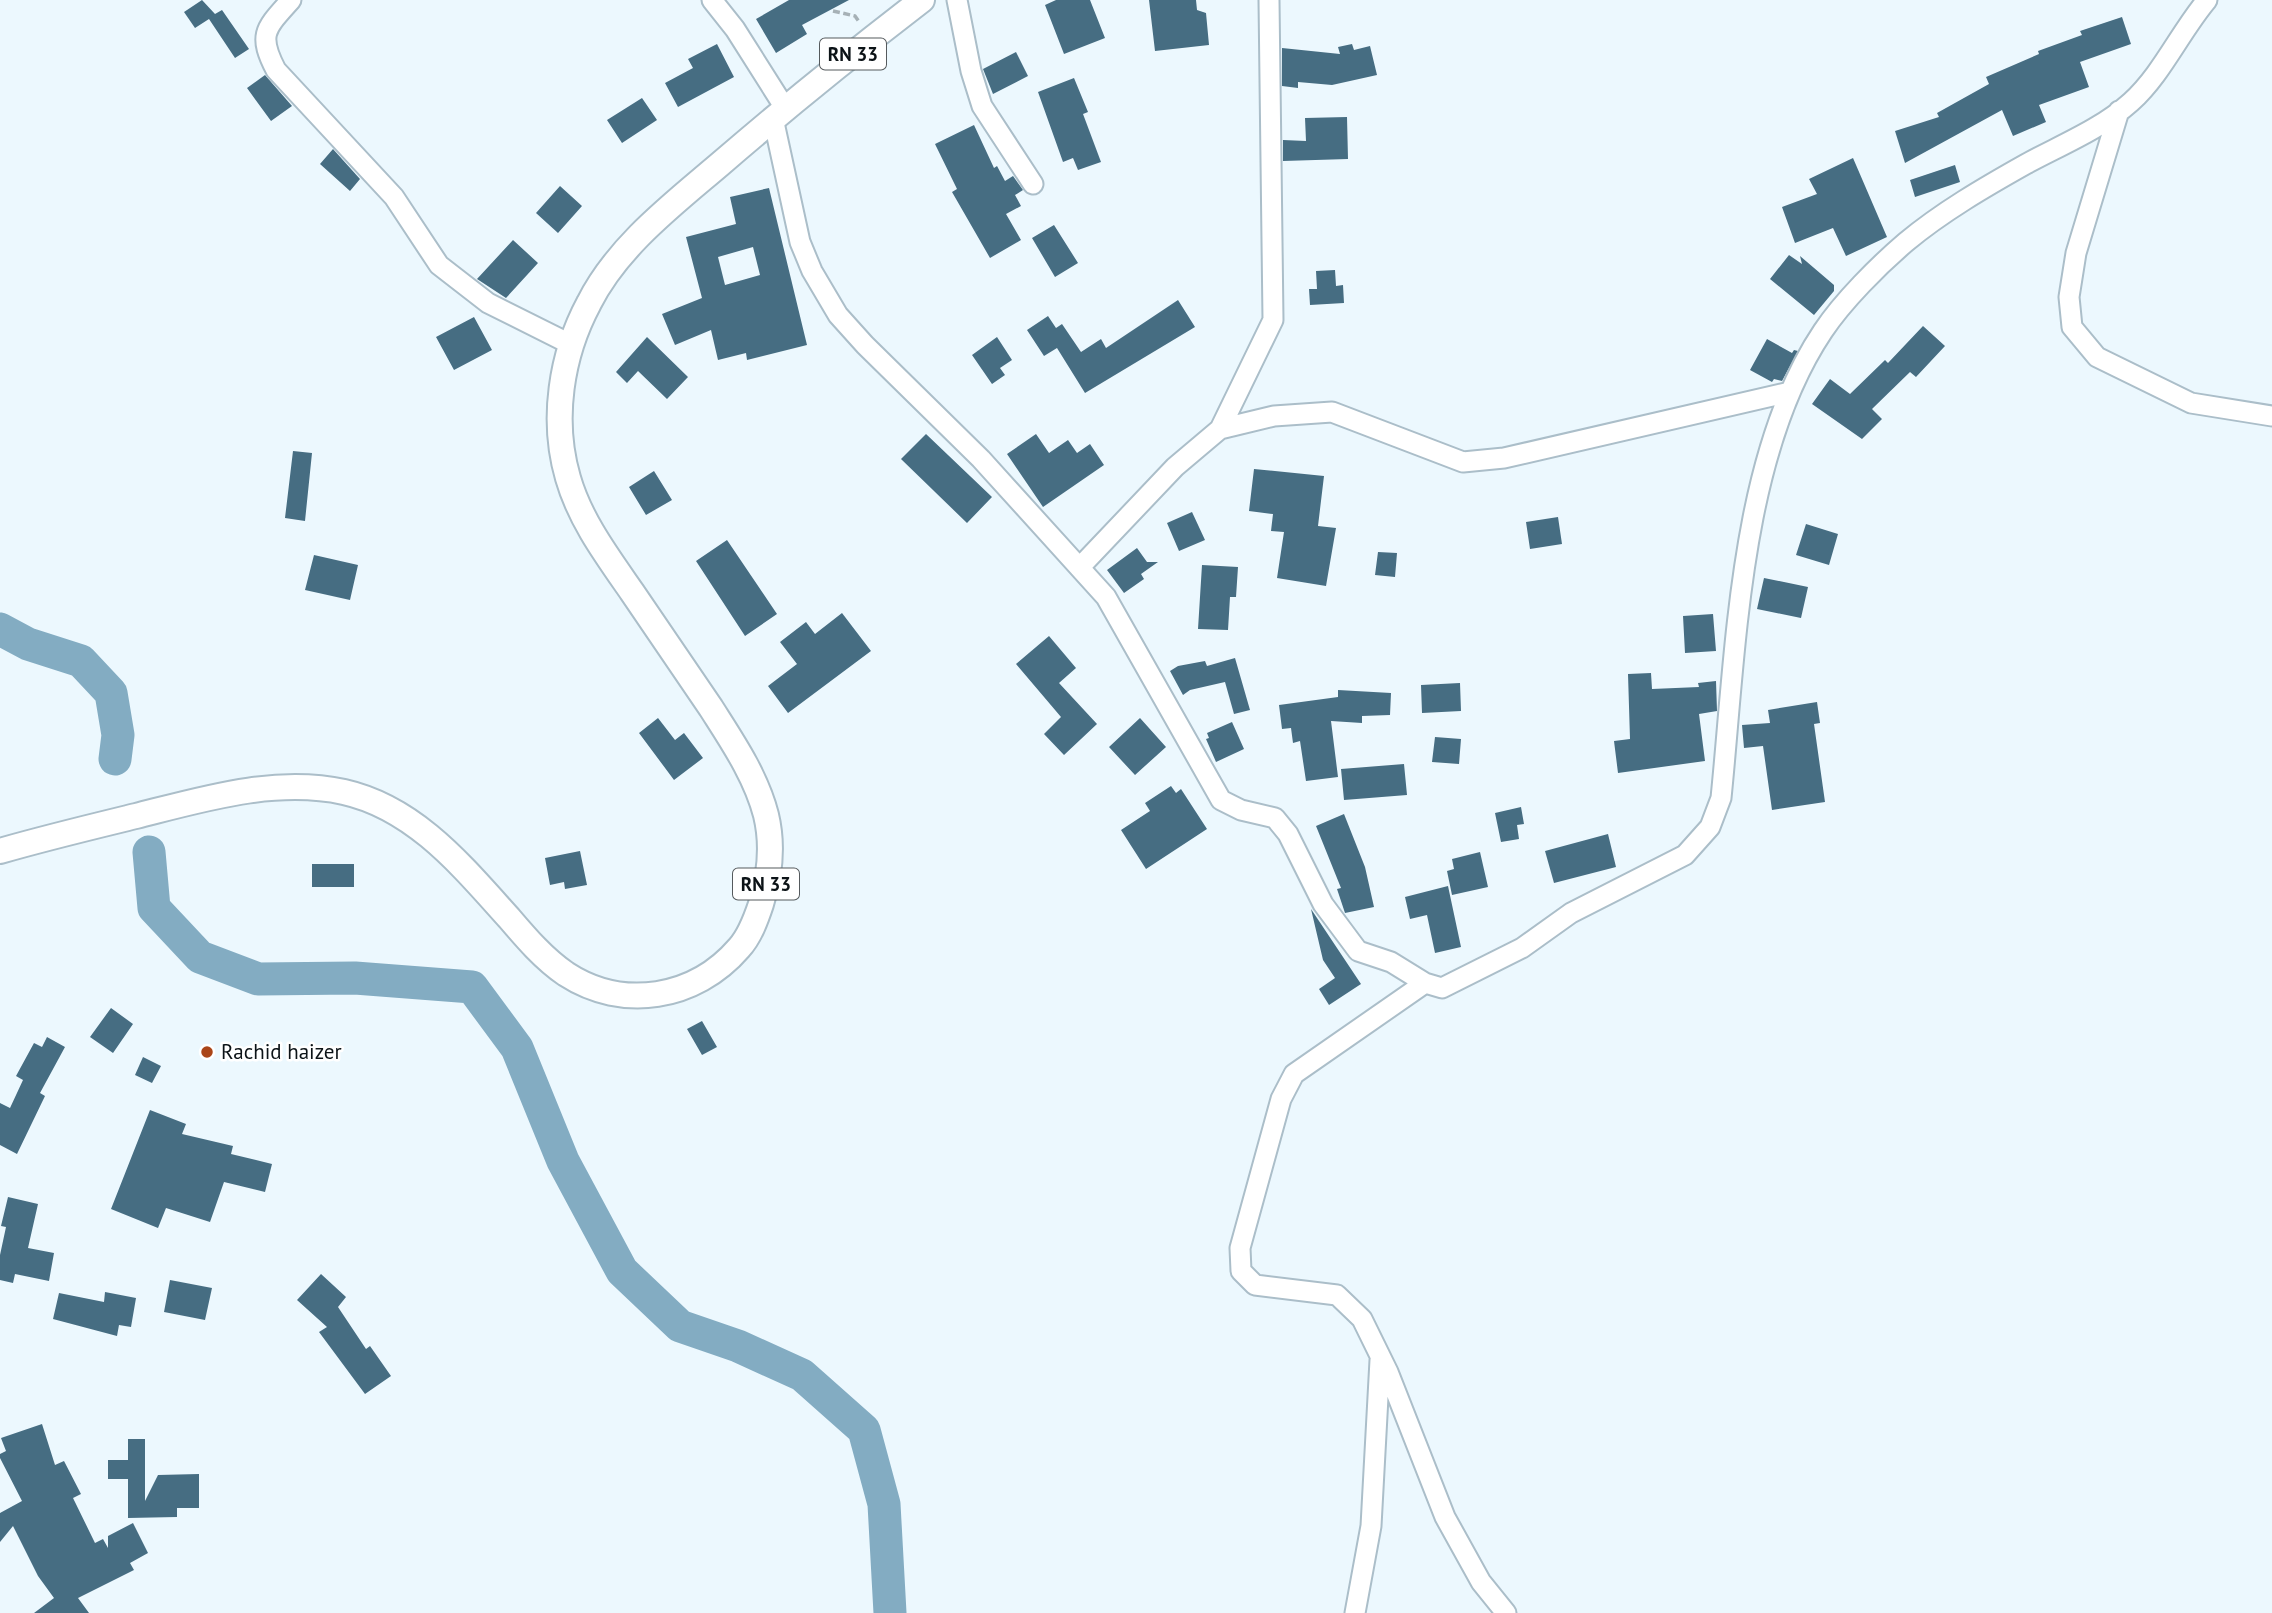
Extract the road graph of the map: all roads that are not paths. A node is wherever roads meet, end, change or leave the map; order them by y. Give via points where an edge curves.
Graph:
1 (291, 0) edge
2 (712, 0) edge
3 (922, 0) edge
4 (957, 0) edge
5 (1269, 0) edge
6 (2207, 0) edge
7 (2119, 111) junction
8 (779, 113) junction
9 (1033, 184) dead end
10 (570, 344) junction
11 (1790, 391) junction
12 (2272, 416) edge
13 (1220, 429) junction
14 (1080, 567) junction
15 (0, 851) edge
16 (1425, 983) junction
17 (1380, 1356) junction
18 (1356, 1613) edge
19 (1506, 1613) edge

1 - 10 street via 264,36 275,70 394,197 439,265 488,303
2 - 8 street via 735,29
3 - 8 main road, RN 33
4 - 9 street via 982,106
5 - 13 street via 1273,320
6 - 7 street via 2158,70
7 - 11 street via 1964,201 1907,242 1824,331
7 - 12 street via 2076,253 2069,298 2072,327 2097,357 2191,404
8 - 10 main road, RN 33 via 662,214 623,254 590,299
8 - 14 street via 800,242 838,315
10 - 15 main road, RN 33 via 560,421 568,477 577,501 594,537 725,730 756,784 767,817 771,854 765,889 755,922 739,948 697,983 676,991 649,996 594,988 566,974 537,950 470,875 405,817 377,802 321,787 218,795
11 - 13 street via 1504,458 1463,461 1332,412 1274,416
11 - 16 street via 1749,535 1721,798 1710,827 1685,855 1571,913 1522,948 1442,988
13 - 14 street via 1175,467
14 - 16 street via 1106,597 1222,800 1275,818 1323,904 1358,951 1391,962
16 - 17 street via 1294,1074 1281,1099 1240,1248 1241,1271 1255,1285 1337,1295 1362,1319
17 - 18 street via 1371,1527
17 - 19 street via 1446,1517 1480,1582

